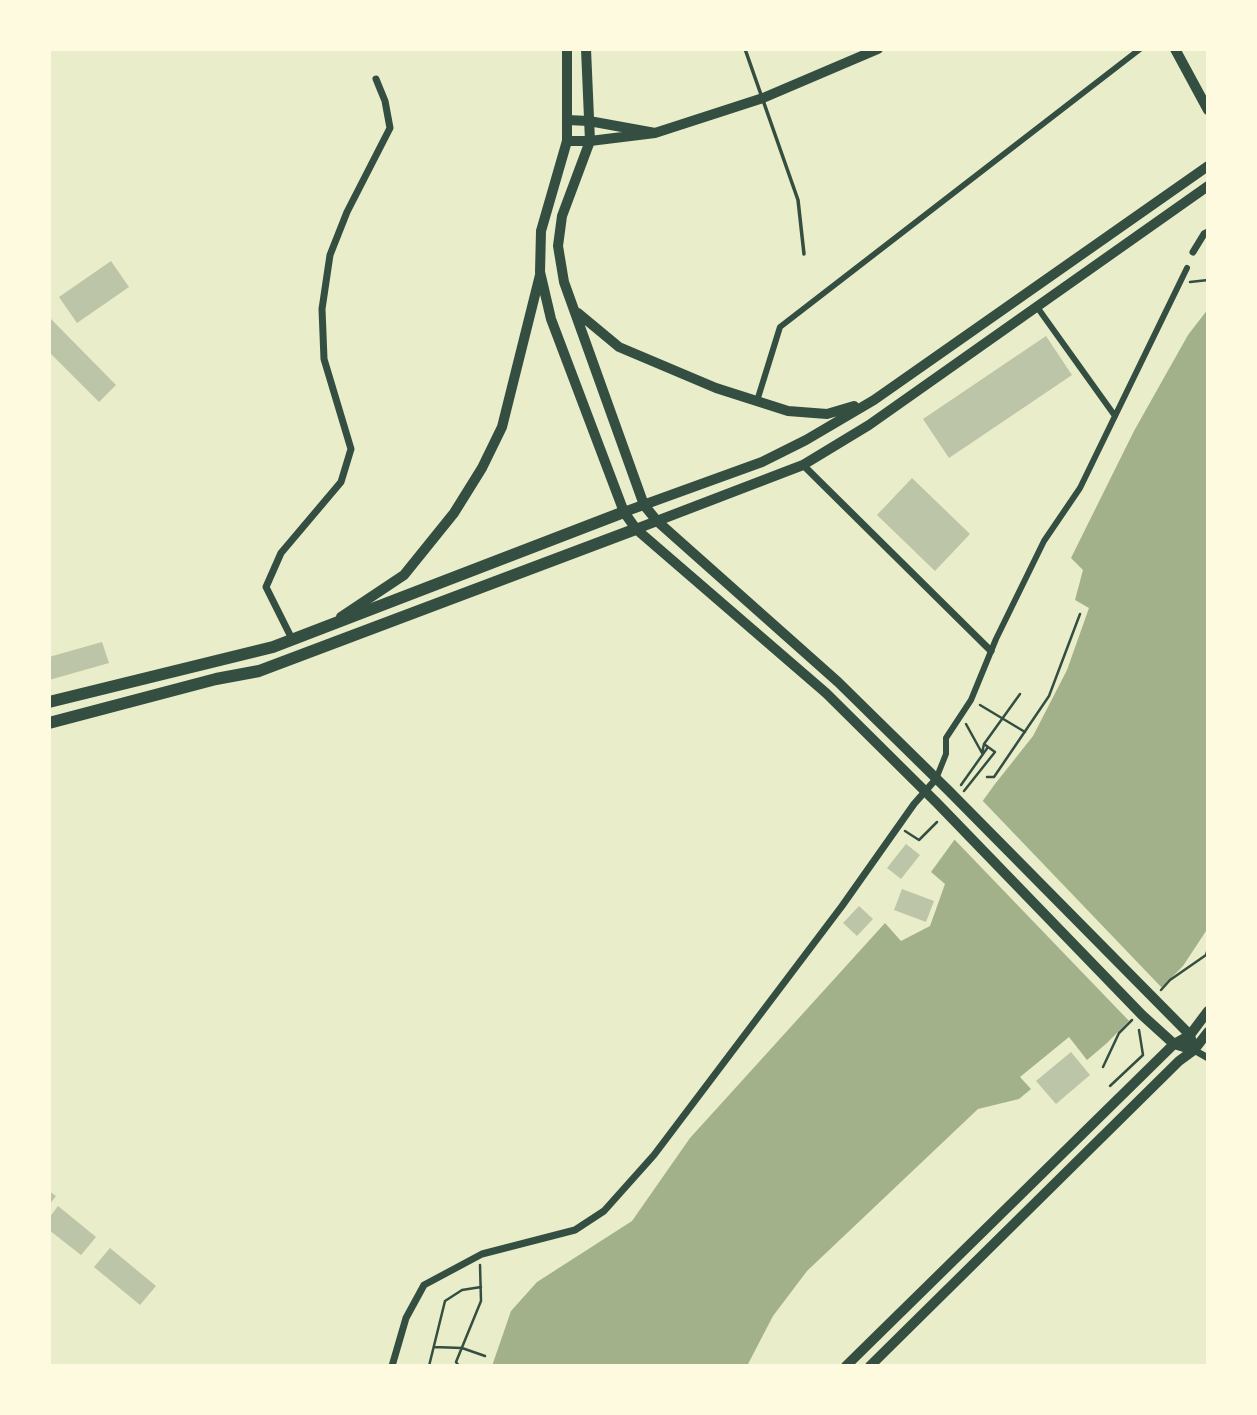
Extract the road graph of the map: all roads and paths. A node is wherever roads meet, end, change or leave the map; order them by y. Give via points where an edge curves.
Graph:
1 (568, 49) edge
2 (586, 49) edge
3 (745, 49) edge
4 (878, 49) edge
5 (1140, 49) edge
6 (1175, 49) edge
7 (376, 79) dead end
8 (763, 98) junction
9 (1208, 110) edge
10 (567, 120) junction
11 (589, 121) junction
12 (656, 133) junction
13 (567, 141) junction
14 (590, 141) junction
15 (1208, 166) edge
16 (1208, 186) edge
17 (1208, 232) edge
18 (1193, 252) dead end
19 (804, 254) dead end
20 (1187, 268) dead end
21 (540, 272) junction
22 (1208, 280) edge
23 (1180, 283) junction
24 (1037, 307) junction
25 (573, 309) junction
26 (874, 400) junction
27 (757, 401) junction
28 (1115, 416) junction
29 (803, 466) junction
30 (644, 505) junction
31 (624, 512) junction
32 (657, 521) junction
33 (636, 529) junction
34 (1080, 614) dead end
35 (328, 626) junction
36 (292, 639) junction
37 (990, 651) junction
38 (1020, 694) dead end
39 (971, 700) junction
40 (49, 702) edge
41 (961, 715) junction
42 (1003, 718) junction
43 (49, 723) edge
44 (1025, 732) junction
45 (984, 744) junction
46 (988, 747) junction
47 (982, 753) junction
48 (987, 777) dead end
49 (936, 779) junction
50 (961, 785) dead end
51 (925, 791) junction
52 (962, 793) dead end
53 (944, 814) dead end
54 (905, 831) dead end
55 (1208, 1011) edge
56 (1140, 1018) junction
57 (1208, 1032) edge
58 (1190, 1035) junction
59 (1174, 1044) junction
60 (1194, 1049) junction
61 (1208, 1058) edge
62 (1110, 1086) dead end
63 (480, 1262) dead end
64 (481, 1287) junction
65 (434, 1347) junction
66 (462, 1348) junction
67 (485, 1356) dead end
68 (392, 1366) edge
69 (429, 1366) edge
70 (459, 1366) edge
71 (846, 1366) edge
72 (870, 1366) edge

1 - 10 main road
2 - 11 main road
3 - 8 lane
4 - 8 street
5 - 27 street via 780,327
6 - 9 street
7 - 36 street via 390,128 346,212 330,255 322,309 324,359 351,449 341,482 281,553 266,587
8 - 12 street
8 - 19 lane via 798,200
10 - 11 street
10 - 13 main road
11 - 12 street
11 - 14 main road
12 - 14 street
13 - 14 street
13 - 21 main road via 541,231
14 - 25 main road via 562,216 558,246
15 - 26 main road
16 - 24 main road
17 - 18 street
20 - 23 street
21 - 31 main road via 551,319
21 - 35 main road via 502,426 475,479 404,575
22 - 23 path
23 - 28 street
24 - 28 street
24 - 29 main road
25 - 27 main road via 618,347
25 - 30 main road
26 - 27 main road via 827,414 788,411
26 - 30 main road via 762,462
28 - 37 street via 1080,488 1044,541
29 - 32 main road
29 - 37 street
30 - 31 main road
30 - 32 main road
31 - 33 main road
31 - 35 main road
32 - 33 main road
32 - 49 main road via 838,682
33 - 43 main road via 259,671
33 - 51 main road via 825,693
34 - 44 path via 1049,696
35 - 36 main road
36 - 40 main road via 250,654
37 - 39 street
38 - 42 path
39 - 41 street
39 - 42 path
41 - 47 path
41 - 49 street via 946,738 946,754
42 - 44 path
42 - 45 path
44 - 48 path via 994,777
45 - 46 path
45 - 47 path
46 - 47 path
46 - 52 path via 995,752
47 - 50 path
49 - 51 street
49 - 58 main road
51 - 56 main road
51 - 68 street via 654,1155 604,1210 575,1230 482,1254 424,1285 406,1318
53 - 54 path via 919,840
55 - 58 main road
56 - 59 main road
56 - 62 path via 1143,1055
57 - 60 main road
58 - 59 main road
58 - 60 main road
59 - 60 main road
59 - 71 main road
60 - 61 street
60 - 72 main road
63 - 64 path
64 - 65 path via 462,1290 445,1301
64 - 66 path via 481,1301
65 - 66 path
65 - 69 path
66 - 67 path
66 - 70 path via 456,1362

